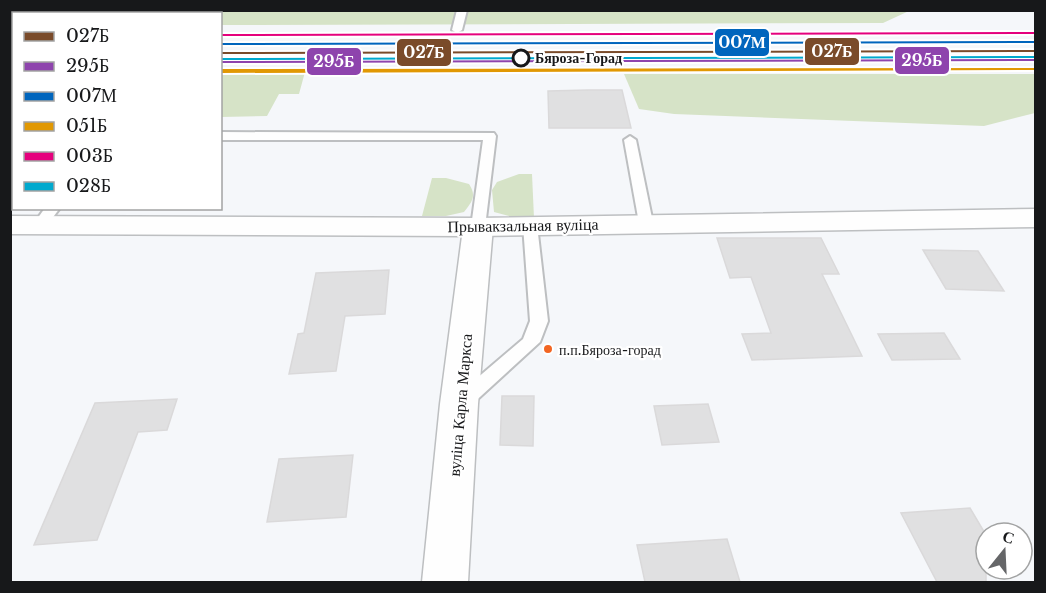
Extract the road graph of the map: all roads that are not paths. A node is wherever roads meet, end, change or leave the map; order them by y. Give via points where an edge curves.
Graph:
1 (462, 10) edge
2 (457, 30) dead end
3 (222, 136) edge
4 (630, 140) dead end
5 (1035, 218) edge
6 (34, 220) edge
7 (646, 223) junction
8 (530, 225) junction
9 (478, 227) junction
10 (459, 404) junction
11 (445, 582) edge

1 - 2 lane
3 - 9 lane via 490,136
4 - 7 lane
5 - 7 street, Прывакзальная вуліца
6 - 9 street, Прывакзальная вуліца
7 - 8 street, Прывакзальная вуліца
8 - 9 street, Прывакзальная вуліца
8 - 10 lane via 539,321 531,342
9 - 10 street, вуліца Карла Маркса
10 - 11 street, вуліца Карла Маркса

